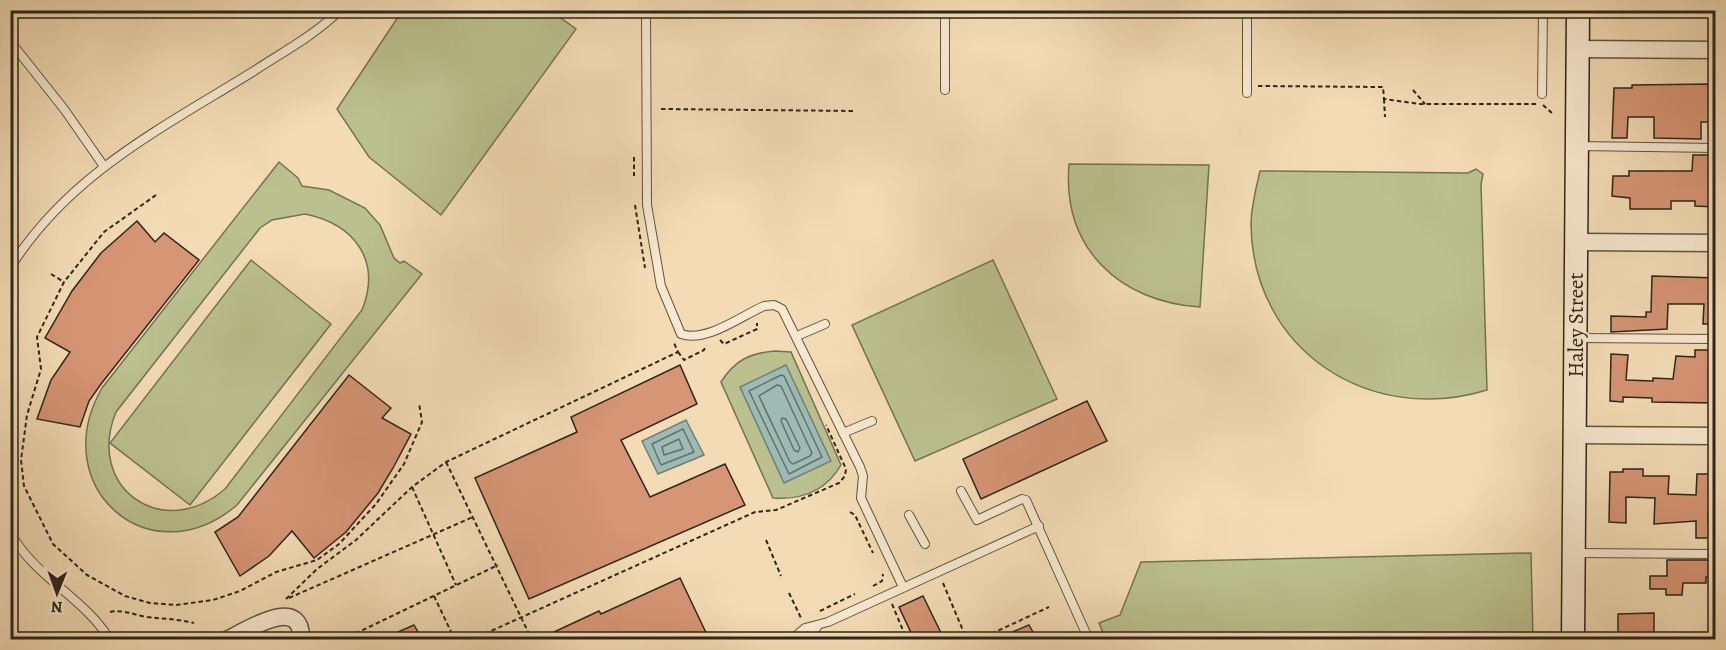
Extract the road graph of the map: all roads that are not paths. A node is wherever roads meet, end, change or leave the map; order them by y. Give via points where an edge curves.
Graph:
1 (340, 10) edge
2 (646, 10) edge
3 (945, 10) edge
4 (1247, 10) edge
5 (1543, 10) edge
6 (1578, 10) edge
7 (10, 41) edge
8 (1578, 49) junction
9 (1716, 50) edge
10 (1247, 89) road end
11 (945, 90) dead end
12 (1542, 94) dead end
13 (1578, 146) junction
14 (1716, 147) edge
15 (103, 165) junction
16 (1577, 242) junction
17 (1716, 243) edge
18 (10, 268) edge
19 (825, 324) dead end
20 (797, 336) junction
21 (1576, 338) junction
22 (1716, 339) edge
23 (872, 421) dead end
24 (843, 433) junction
25 (1575, 435) junction
26 (1716, 436) edge
27 (961, 490) dead end
28 (909, 515) dead end
29 (1039, 526) junction
30 (10, 532) edge
31 (925, 544) dead end
32 (1574, 553) junction
33 (1716, 554) edge
34 (903, 587) junction
35 (817, 627) junction
36 (110, 639) edge
37 (227, 639) edge
38 (301, 639) edge
39 (791, 639) edge
40 (807, 639) edge
41 (1089, 639) edge
42 (1573, 639) edge

1 - 15 lane via 276,57
2 - 20 lane via 647,205 661,286 681,334 702,335 774,305 782,309
3 - 11 lane
4 - 10 lane
5 - 12 lane
6 - 8 street, Haley Street
7 - 15 lane
8 - 9 street
8 - 13 street, Haley Street
13 - 14 lane
13 - 16 street, Haley Street
15 - 18 lane via 64,200
16 - 17 street
16 - 21 street, Haley Street
19 - 20 lane
20 - 24 lane
21 - 22 lane
21 - 25 street, Haley Street
23 - 24 lane
24 - 34 lane via 863,476 861,498
25 - 26 street
25 - 32 street, Haley Street
27 - 29 lane via 978,520 1022,499
28 - 31 lane
29 - 34 lane
29 - 41 lane
30 - 36 lane via 28,560 85,609
32 - 33 lane
32 - 42 street, Haley Street
34 - 35 lane
35 - 39 lane via 805,628
35 - 40 lane
37 - 38 street via 273,618 288,616 301,628

